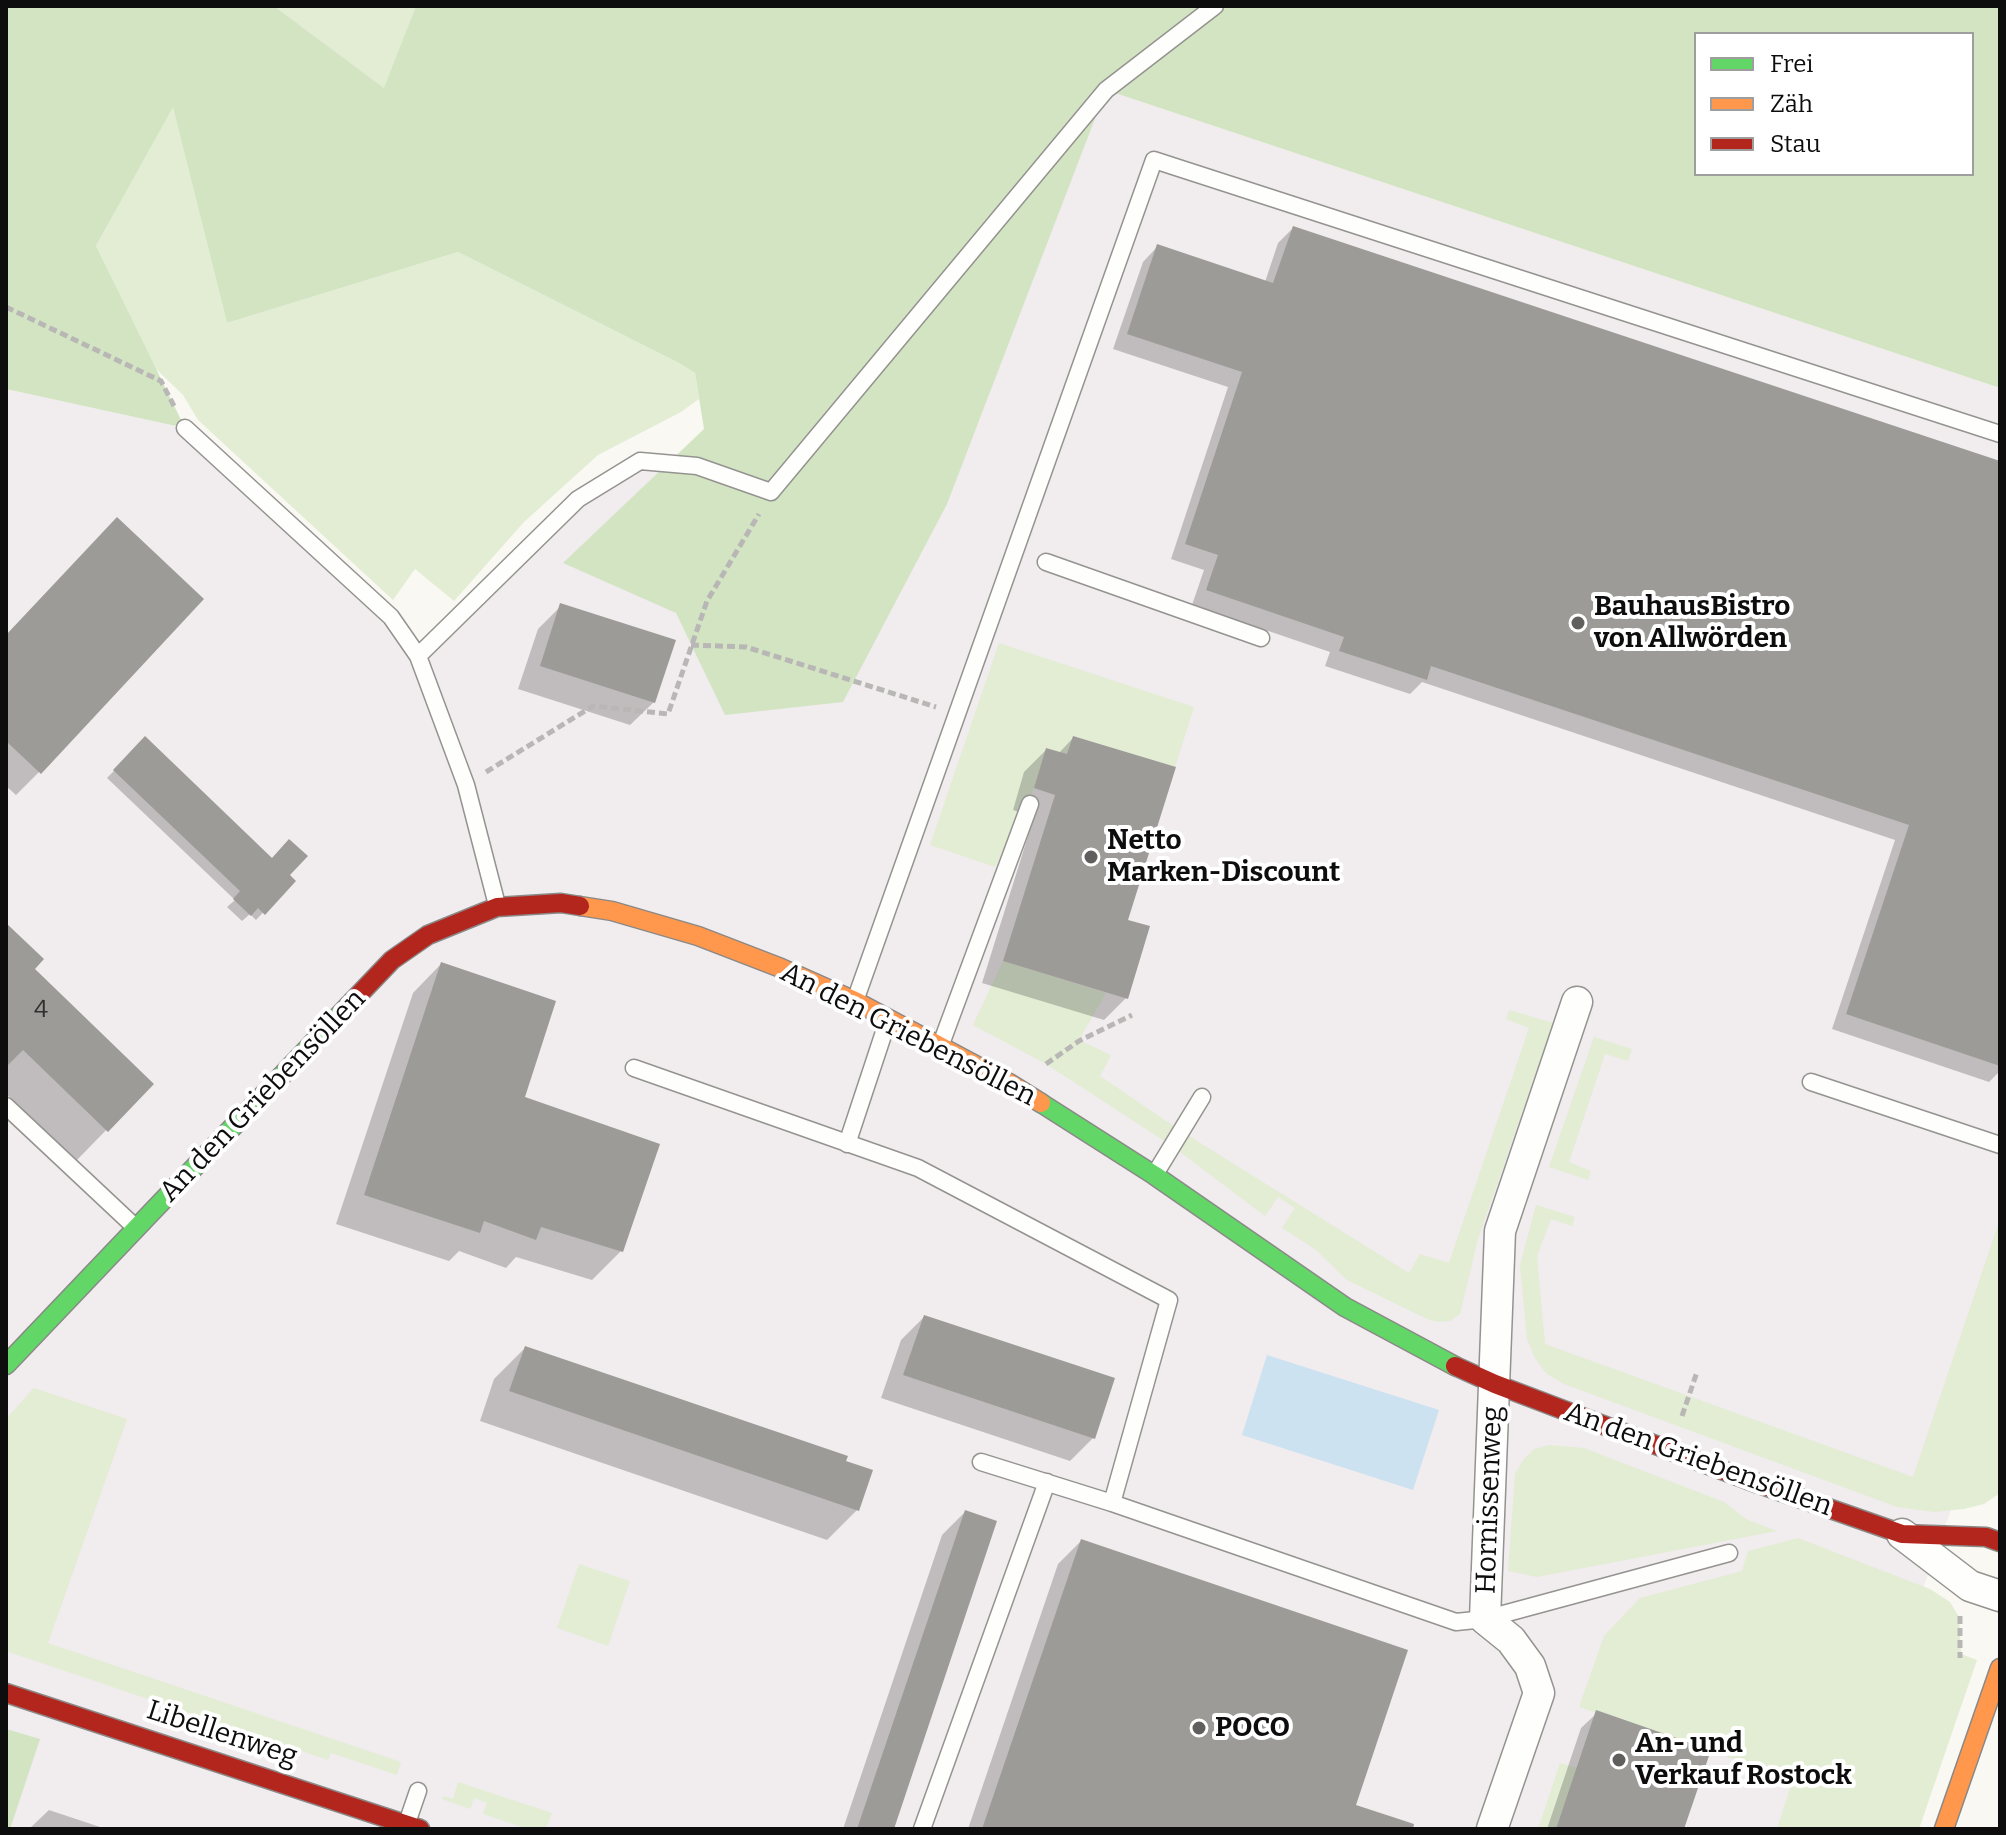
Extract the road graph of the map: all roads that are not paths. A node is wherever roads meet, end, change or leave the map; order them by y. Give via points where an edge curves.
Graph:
1 (1215, 6) edge
2 (185, 428) road end
3 (2000, 434) edge
4 (1046, 562) dead end
5 (1261, 638) dead end
6 (418, 656) junction
7 (1030, 804) dead end
8 (497, 907) junction
9 (855, 1001) junction
10 (1577, 1002) dead end
11 (889, 1019) junction
12 (940, 1045) junction
13 (634, 1068) dead end
14 (1811, 1082) dead end
15 (1202, 1097) dead end
16 (6, 1106) edge
17 (847, 1144) junction
18 (2000, 1145) edge
19 (1154, 1175) junction
20 (136, 1228) junction
21 (6, 1365) edge
22 (1495, 1384) junction
23 (981, 1462) dead end
24 (1047, 1482) junction
25 (1112, 1503) junction
26 (1902, 1534) junction
27 (2000, 1542) edge
28 (1729, 1553) dead end
29 (2000, 1596) edge
30 (1485, 1619) junction
31 (2000, 1668) edge
32 (6, 1693) edge
33 (418, 1791) dead end
34 (413, 1827) edge
35 (922, 1829) edge
36 (1492, 1829) edge
37 (1944, 1829) edge

1 - 6 lane via 1106,90 771,492 697,466 640,461 578,499
2 - 6 lane via 391,617
3 - 9 lane via 1154,160
4 - 5 lane
6 - 8 lane via 466,785
7 - 12 lane
8 - 9 street, An den Griebensöllen via 561,903 612,911 698,936
8 - 20 street, An den Griebensöllen via 428,935 392,960 179,1194
9 - 11 street, An den Griebensöllen
10 - 22 street via 1500,1231
11 - 12 street, An den Griebensöllen
11 - 17 lane
12 - 19 street, An den Griebensöllen
13 - 17 lane
14 - 18 lane
15 - 19 lane
16 - 20 lane
17 - 25 lane via 918,1168 1169,1300
19 - 22 street, An den Griebensöllen via 1345,1307
20 - 21 street, An den Griebensöllen
22 - 26 street, An den Griebensöllen
22 - 30 street, Hornissenweg
23 - 24 lane
24 - 25 lane
24 - 35 lane
25 - 30 lane via 1456,1622
26 - 27 street, An den Griebensöllen
26 - 29 street, An den Griebensöllen via 1970,1586
28 - 30 lane
30 - 36 street, Hornissenweg via 1511,1640 1530,1666 1539,1693
31 - 37 street
32 - 34 street, Libellenweg
33 - 34 lane

